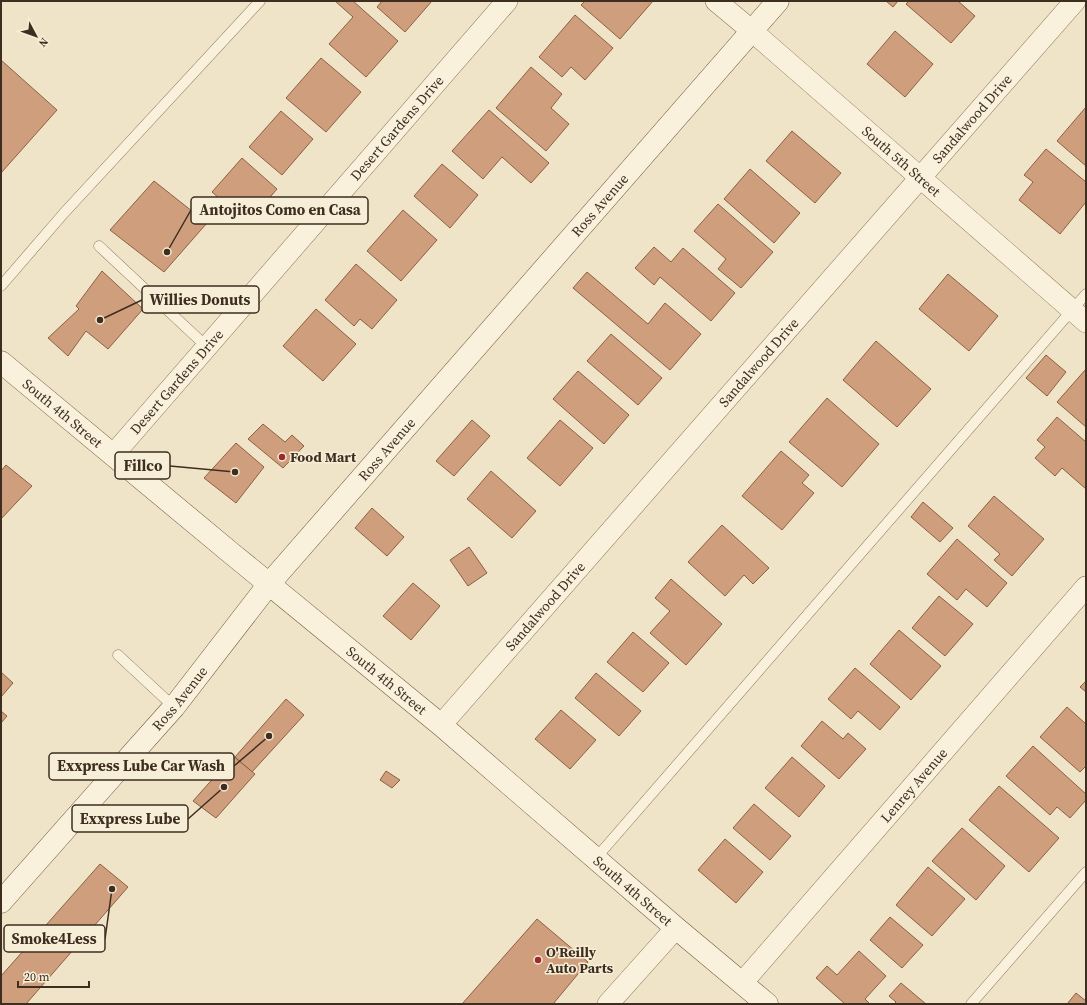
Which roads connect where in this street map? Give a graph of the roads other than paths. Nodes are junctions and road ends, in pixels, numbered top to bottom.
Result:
1 (260, 1) edge
2 (507, 1) edge
3 (716, 1) edge
4 (778, 1) edge
5 (1075, 1) edge
6 (752, 31) junction
7 (920, 178) junction
8 (99, 246) dead end
9 (1, 286) edge
10 (1086, 294) edge
11 (1079, 316) edge
12 (207, 347) junction
13 (1, 362) edge
14 (113, 455) junction
15 (269, 584) junction
16 (1086, 587) edge
17 (118, 655) dead end
18 (174, 707) junction
19 (441, 725) junction
20 (596, 858) junction
21 (1086, 872) edge
22 (1, 902) edge
23 (676, 928) junction
24 (742, 983) junction
25 (608, 1004) edge
26 (767, 1004) edge
27 (971, 1004) edge

1 - 9 lane
2 - 12 street, Desert Gardens Drive
3 - 6 street, South 5th Street
4 - 6 street, Ross Avenue
5 - 7 street, Sandalwood Drive
6 - 7 street, South 5th Street
6 - 15 street, Ross Avenue
7 - 11 street, South 5th Street
7 - 19 street, Sandalwood Drive
8 - 12 lane
10 - 11 lane
11 - 20 lane
12 - 14 street, Desert Gardens Drive
13 - 14 street, South 4th Street
14 - 15 street, South 4th Street
15 - 18 street, Ross Avenue
15 - 19 street, South 4th Street
16 - 24 street, Lenrey Avenue
17 - 18 lane
18 - 22 street, Ross Avenue
19 - 20 street, South 4th Street
20 - 23 street, South 4th Street
21 - 27 lane
23 - 24 street, South 4th Street
23 - 25 street
24 - 26 street, South 4th Street

